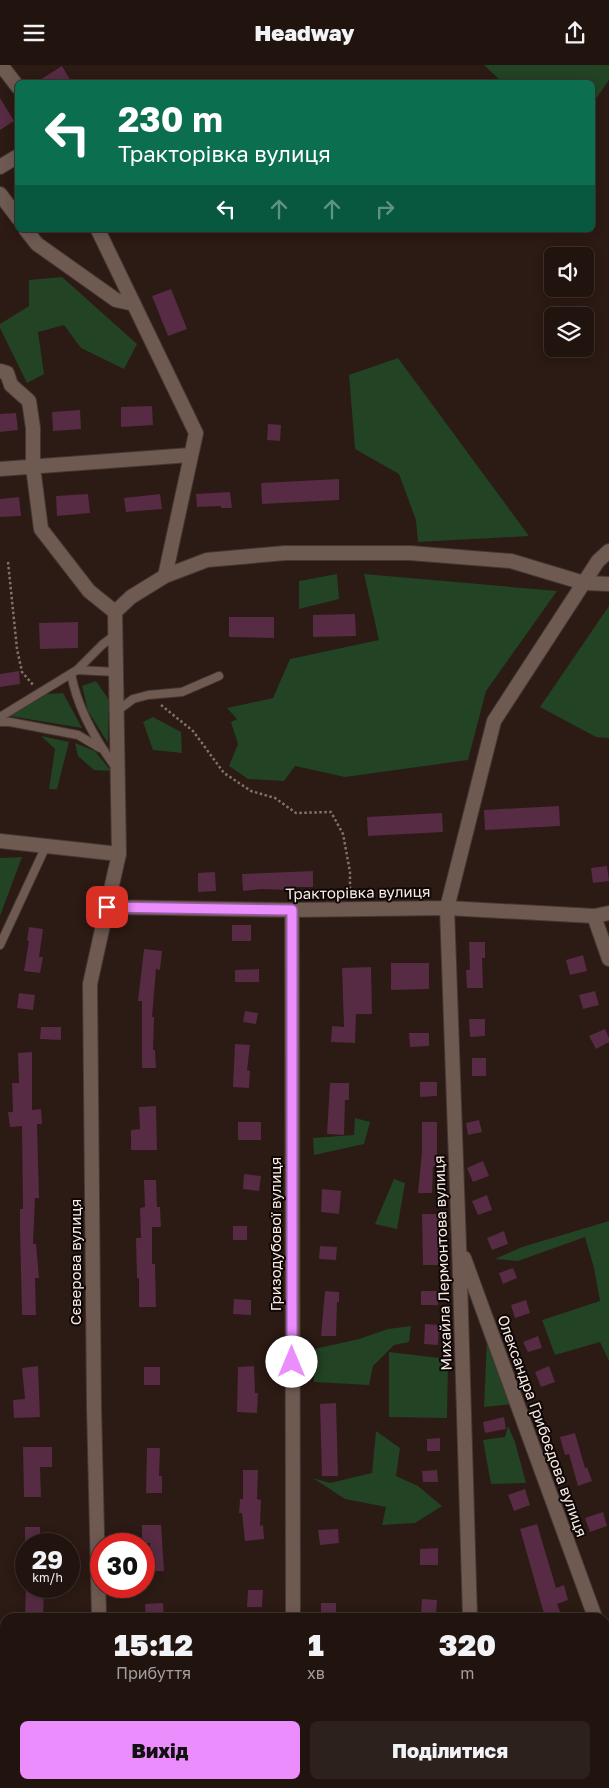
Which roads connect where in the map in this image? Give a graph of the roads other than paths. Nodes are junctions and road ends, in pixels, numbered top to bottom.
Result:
1 (1, 65) edge
2 (15, 83) edge
3 (15, 158) edge
4 (0, 167) edge
5 (0, 194) edge
6 (15, 214) edge
7 (28, 232) edge
8 (99, 232) edge
9 (134, 304) junction
10 (0, 371) edge
11 (190, 455) junction
12 (33, 467) junction
13 (0, 469) edge
14 (609, 551) edge
15 (165, 576) junction
16 (584, 583) junction
17 (609, 584) edge
18 (115, 612) junction
19 (116, 634) junction
20 (74, 672) junction
21 (116, 672) junction
22 (219, 676) dead end
23 (117, 711) junction
24 (0, 717) edge
25 (0, 722) edge
26 (102, 749) junction
27 (118, 770) junction
28 (0, 841) edge
29 (46, 846) junction
30 (119, 854) junction
31 (107, 907) junction
32 (447, 908) junction
33 (292, 910) junction
34 (609, 913) edge
35 (594, 916) junction
36 (0, 945) edge
37 (609, 959) edge
38 (459, 1245) junction
39 (99, 1613) edge
40 (293, 1613) edge
41 (470, 1613) edge
42 (594, 1613) edge

1 - 2 street
3 - 4 street
5 - 6 street
7 - 9 street
8 - 9 street
9 - 11 street
10 - 12 street
11 - 12 street
11 - 15 street
12 - 13 street
12 - 18 street
14 - 16 street, Михайла Лермонтова вулиця
15 - 16 street
15 - 18 street
16 - 17 street
16 - 32 street, Михайла Лермонтова вулиця
18 - 19 street, Сєверова вулиця
19 - 20 lane
19 - 21 street, Сєверова вулиця
20 - 21 lane
20 - 24 lane
20 - 26 lane
21 - 23 street, Сєверова вулиця
22 - 23 lane
23 - 27 street, Сєверова вулиця
25 - 26 lane
26 - 27 lane
27 - 30 street, Сєверова вулиця
28 - 29 street
29 - 30 street
29 - 36 lane
30 - 31 street, Сєверова вулиця
31 - 33 street, Тракторівка вулиця
31 - 39 street, Сєверова вулиця
32 - 33 street, Тракторівка вулиця
32 - 35 street, Тракторівка вулиця
32 - 38 street, Михайла Лермонтова вулиця
33 - 40 street, Гризодубової вулиця
34 - 35 street, Тракторівка вулиця
35 - 37 street
38 - 41 street, Михайла Лермонтова вулиця
38 - 42 street, Олександра Грибоєдова вулиця

